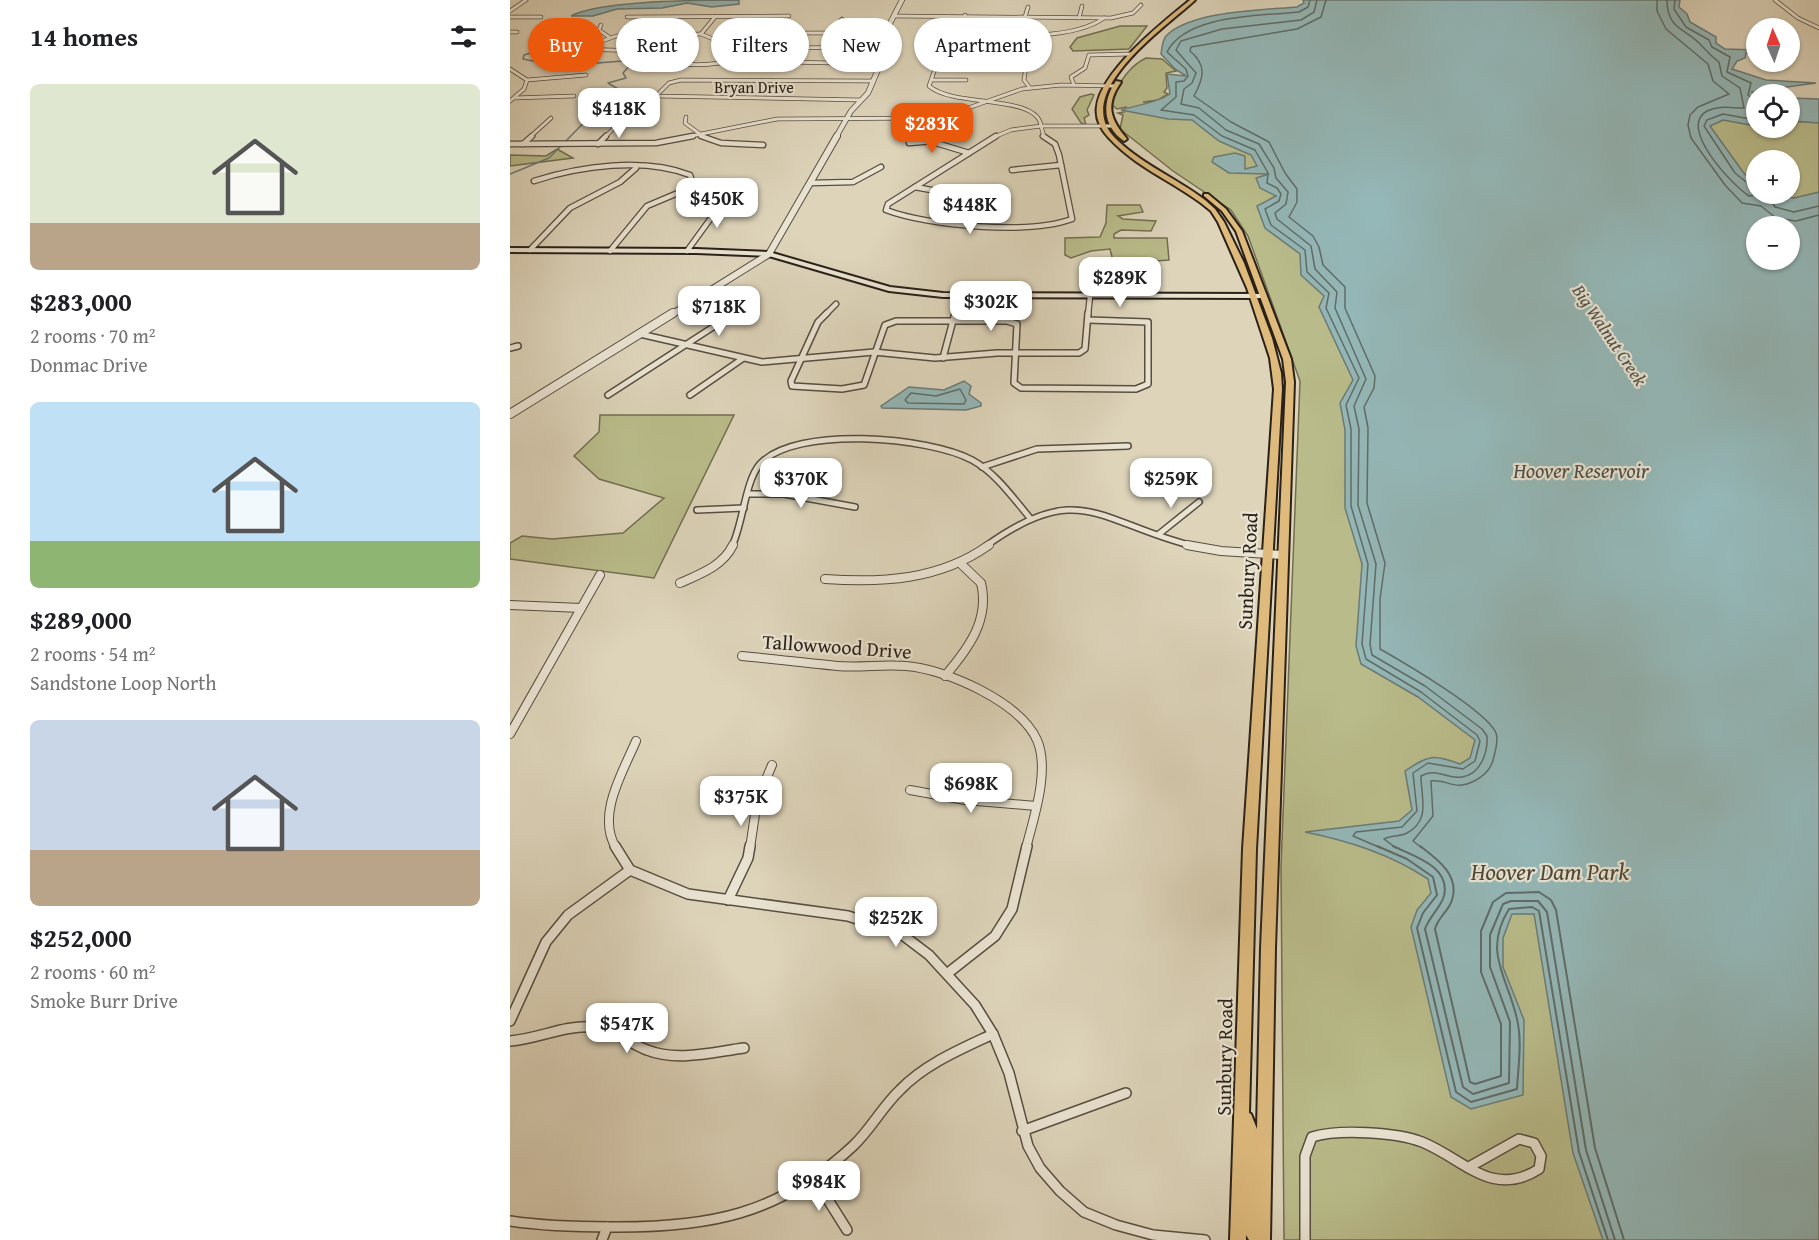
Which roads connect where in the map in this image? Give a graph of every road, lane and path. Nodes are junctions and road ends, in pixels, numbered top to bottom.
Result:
1 (526, 0) edge
2 (902, 0) edge
3 (1193, 0) edge
4 (1775, 0) edge
5 (1141, 5) dead end
6 (1082, 6) dead end
7 (1028, 7) dead end
8 (1183, 8) junction
9 (510, 11) edge
10 (965, 15) junction
11 (789, 16) dead end
12 (895, 16) joint
13 (510, 17) edge
14 (541, 17) dead end
15 (627, 17) dead end
16 (715, 17) junction
17 (1025, 17) junction
18 (964, 18) edge
19 (1079, 18) junction
20 (1104, 18) junction
21 (1819, 28) edge
22 (510, 32) edge
23 (517, 32) dead end
24 (1052, 32) edge
25 (604, 34) edge
26 (701, 34) joint
27 (609, 37) junction
28 (616, 37) edge
29 (711, 38) edge
30 (1131, 54) junction
31 (711, 63) edge
32 (510, 69) edge
33 (877, 72) edge
34 (935, 72) edge
35 (1025, 72) edge
36 (586, 75) dead end
37 (527, 80) junction
38 (932, 80) junction
39 (966, 80) dead end
40 (873, 81) junction
41 (1074, 85) junction
42 (1106, 86) junction
43 (1114, 86) junction
44 (1030, 88) junction
45 (574, 96) dead end
46 (512, 100) edge
47 (861, 100) junction
48 (987, 101) junction
49 (686, 117) dead end
50 (551, 118) dead end
51 (624, 118) dead end
52 (940, 118) junction
53 (846, 119) junction
54 (1042, 126) junction
55 (1104, 126) junction
56 (1112, 126) junction
57 (700, 134) junction
58 (934, 141) junction
59 (909, 143) dead end
60 (510, 144) edge
61 (523, 144) junction
62 (598, 144) junction
63 (764, 145) dead end
64 (969, 153) junction
65 (1061, 165) junction
66 (881, 167) dead end
67 (636, 168) junction
68 (696, 170) dead end
69 (1012, 170) dead end
70 (686, 173) junction
71 (534, 182) dead end
72 (810, 183) junction
73 (915, 187) junction
74 (733, 193) dead end
75 (999, 197) dead end
76 (510, 250) edge
77 (530, 250) junction
78 (610, 250) junction
79 (687, 251) junction
80 (769, 254) junction
81 (1241, 266) junction
82 (960, 296) junction
83 (1090, 296) junction
84 (1253, 296) junction
85 (1263, 296) junction
86 (836, 304) dead end
87 (751, 317) dead end
88 (1088, 320) junction
89 (953, 321) junction
90 (640, 334) junction
91 (685, 345) junction
92 (518, 346) dead end
93 (1283, 347) junction
94 (510, 348) edge
95 (874, 352) junction
96 (1016, 353) junction
97 (742, 358) junction
98 (943, 358) junction
99 (802, 359) junction
100 (608, 395) dead end
101 (690, 395) dead end
102 (510, 408) edge
103 (519, 408) junction
104 (510, 414) edge
105 (1128, 446) dead end
106 (982, 467) junction
107 (748, 494) junction
108 (1199, 502) dead end
109 (855, 507) dead end
110 (744, 508) junction
111 (697, 510) dead end
112 (1030, 518) junction
113 (1159, 534) junction
114 (1276, 555) junction
115 (960, 563) junction
116 (600, 575) dead end
117 (825, 579) dead end
118 (680, 583) dead end
119 (510, 605) edge
120 (581, 608) junction
121 (742, 656) dead end
122 (945, 676) junction
123 (510, 734) edge
124 (636, 741) dead end
125 (772, 765) dead end
126 (910, 790) dead end
127 (1036, 806) junction
128 (630, 870) junction
129 (729, 900) junction
130 (948, 973) junction
131 (510, 1021) edge
132 (993, 1034) junction
133 (510, 1041) edge
134 (744, 1048) dead end
135 (1126, 1093) dead end
136 (1243, 1104) junction
137 (1022, 1131) junction
138 (1468, 1167) junction
139 (815, 1179) junction
140 (510, 1221) edge
141 (607, 1227) junction
142 (847, 1230) dead end
143 (602, 1240) edge
144 (1205, 1240) edge
145 (1238, 1240) edge
146 (1260, 1240) edge
147 (1305, 1240) edge

1 - 9 street
2 - 12 street
3 - 8 main road
4 - 21 street
5 - 20 street
6 - 19 street
7 - 17 street
8 - 30 main road
8 - 43 main road
10 - 12 street
10 - 17 street
10 - 18 street
11 - 16 street
13 - 14 street
15 - 16 street
16 - 26 street
17 - 19 street
19 - 20 street
20 - 24 street
22 - 23 street
25 - 27 street
26 - 29 street
27 - 28 street
27 - 31 street
30 - 41 street
30 - 42 main road
32 - 37 street
33 - 40 street
34 - 38 street
35 - 44 street
36 - 37 street
37 - 46 street
38 - 39 street
38 - 48 street
40 - 47 street
40 - 47 street, Bryan Drive
41 - 42 street
41 - 44 street
42 - 43 street
42 - 55 main road
43 - 56 main road
44 - 48 street
45 - 46 street
47 - 53 street
48 - 52 street
48 - 54 street
49 - 57 street
50 - 61 street
51 - 62 street
52 - 53 street
52 - 58 street
53 - 57 street
53 - 72 street
54 - 55 street
54 - 64 street
54 - 65 street
55 - 56 street
55 - 81 main road, Sunbury Road
56 - 85 main road, Sunbury Road
57 - 62 street
57 - 63 street
58 - 59 street
58 - 64 street
60 - 61 street
61 - 62 street
64 - 73 street
65 - 69 street
65 - 73 street
66 - 72 street
67 - 70 street
67 - 71 street
67 - 77 street
68 - 70 street
70 - 78 street
72 - 80 street
73 - 75 street
74 - 79 street
76 - 77 main road
77 - 78 main road
78 - 79 main road
79 - 80 main road
80 - 82 main road
80 - 90 street
81 - 84 main road, Sunbury Road
81 - 85 main road
82 - 83 main road
82 - 89 street
83 - 84 main road
83 - 88 street
84 - 85 main road
84 - 93 main road
84 - 114 main road, Sunbury Road
85 - 93 main road, Sunbury Road
86 - 99 street
87 - 91 street
88 - 96 street
88 - 96 street
89 - 95 street
89 - 96 street
89 - 98 street
90 - 91 street
90 - 103 street
91 - 97 street
91 - 100 street
92 - 94 street
93 - 114 main road, Sunbury Road
95 - 98 street
95 - 99 street
95 - 99 street
96 - 98 street
97 - 99 street
97 - 101 street
102 - 103 street
103 - 104 street
105 - 106 street
106 - 107 street
106 - 112 street
107 - 109 street
107 - 110 street
108 - 113 street
110 - 111 street
110 - 118 street
112 - 113 street
112 - 115 street
113 - 114 street
114 - 136 main road, Sunbury Road
114 - 146 main road, Sunbury Road
115 - 117 street
115 - 122 street
116 - 120 street
119 - 120 street
120 - 123 street
121 - 122 street, Tallowwood Drive
122 - 127 street, Tallowwood Drive
124 - 128 street
125 - 129 street
126 - 127 street
127 - 130 street, Tallowwood Drive
128 - 129 street
128 - 131 street
129 - 130 street
130 - 132 street
132 - 137 street
132 - 139 street
133 - 134 street
135 - 137 street
136 - 145 main road, Sunbury Road
136 - 146 main road
137 - 144 street
138 - 138 street
138 - 147 street
139 - 141 street
139 - 142 street
140 - 141 street
141 - 143 street

